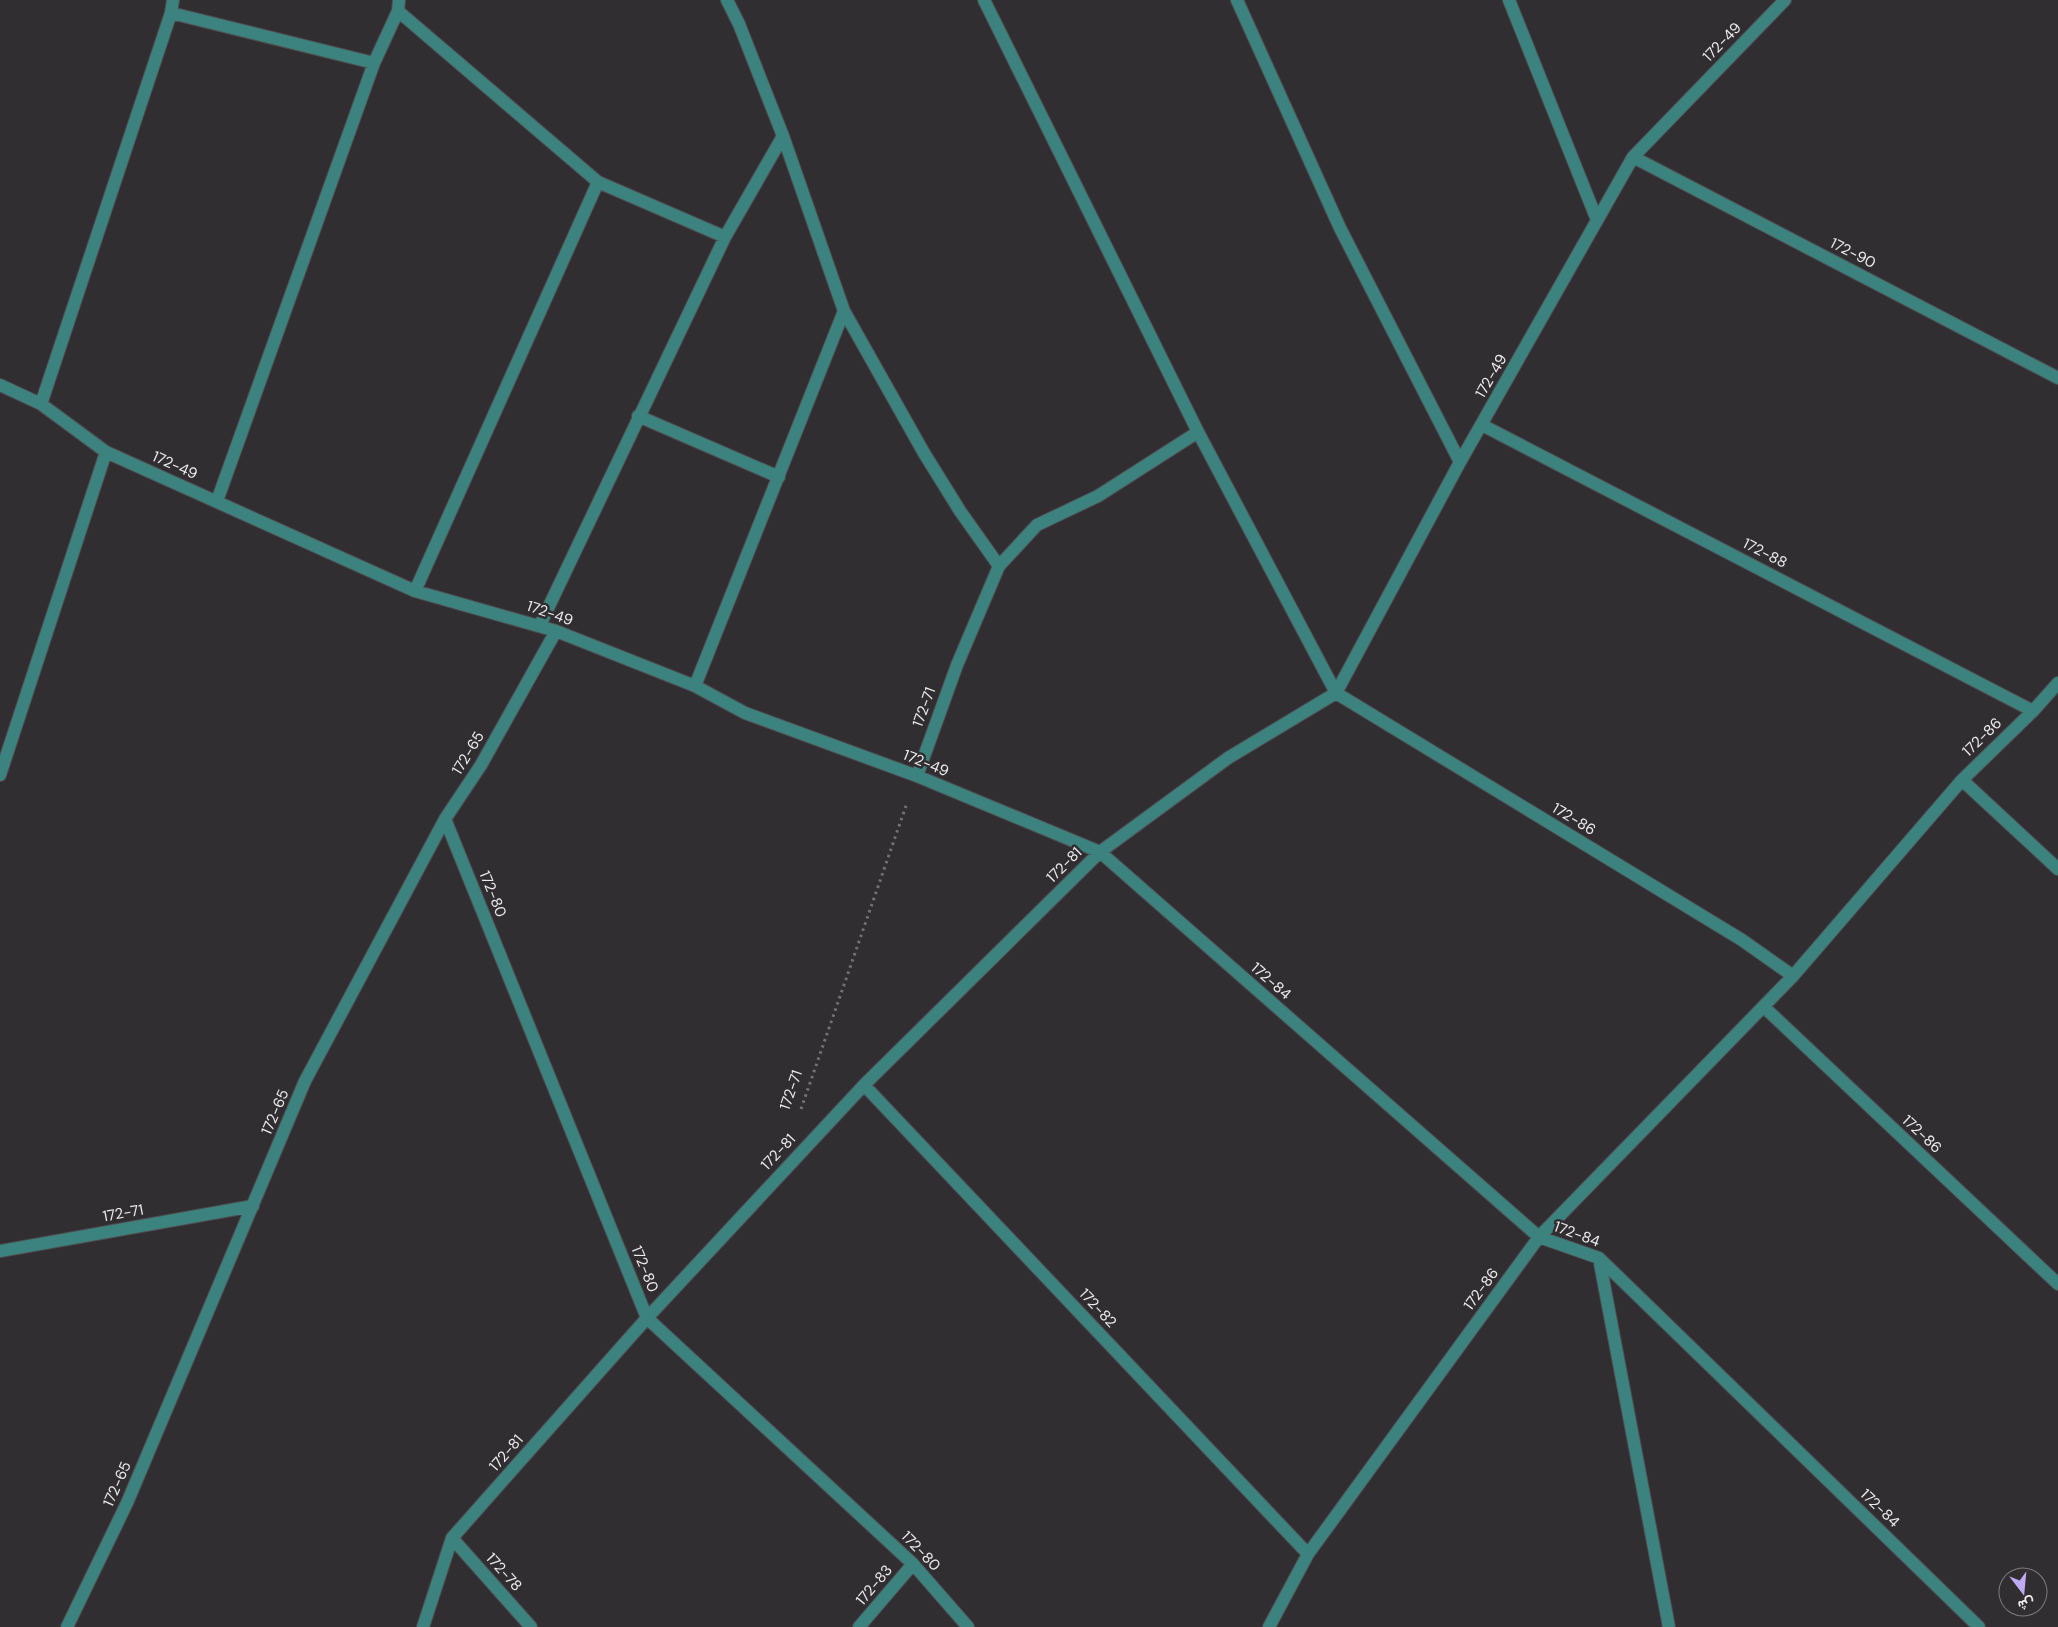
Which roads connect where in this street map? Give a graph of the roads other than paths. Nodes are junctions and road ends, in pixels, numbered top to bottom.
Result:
1 (727, 0) edge
2 (984, 0) edge
3 (1237, 0) edge
4 (1509, 0) edge
5 (1785, 0) edge
6 (399, 5) edge
7 (172, 6) edge
8 (374, 64) junction
9 (783, 136) junction
10 (1633, 157) junction
11 (598, 182) junction
12 (1597, 220) junction
13 (725, 237) junction
14 (844, 311) junction
15 (2058, 378) edge
16 (0, 385) edge
17 (41, 404) junction
18 (638, 416) junction
19 (1482, 425) junction
20 (1198, 432) junction
21 (106, 452) junction
22 (1460, 462) junction
23 (779, 477) junction
24 (217, 501) junction
25 (999, 566) junction
26 (415, 591) junction
27 (540, 625) junction
28 (556, 631) junction
29 (2058, 683) edge
30 (695, 686) junction
31 (1336, 693) junction
32 (2033, 711) junction
33 (0, 775) edge
34 (917, 776) junction
35 (1962, 780) junction
36 (445, 819) junction
37 (1100, 852) junction
38 (2058, 869) edge
39 (1793, 976) junction
40 (1764, 1007) junction
41 (864, 1085) junction
42 (253, 1206) junction
43 (1540, 1237) junction
44 (0, 1251) edge
45 (1599, 1258) junction
46 (2058, 1284) edge
47 (647, 1318) junction
48 (452, 1538) junction
49 (1308, 1554) junction
50 (913, 1564) junction
51 (67, 1627) edge
52 (423, 1627) edge
53 (531, 1627) edge
54 (859, 1627) edge
55 (968, 1627) edge
56 (1269, 1627) edge
57 (1669, 1627) edge
58 (1980, 1627) edge

1 - 9 street
2 - 20 street
3 - 22 street
4 - 12 street
5 - 10 street, 172-49
6 - 8 street
6 - 11 street
7 - 8 street
7 - 17 street
8 - 24 street
9 - 13 street
9 - 14 street
10 - 12 street, 172-49
10 - 15 street, 172-90
11 - 13 street
11 - 26 street
12 - 19 street, 172-49
13 - 18 street
14 - 23 street
14 - 25 street
16 - 17 street, 172-49
17 - 21 street, 172-49
18 - 23 street
18 - 27 street
19 - 22 street, 172-49
19 - 32 street, 172-88
20 - 25 street, 172-71
20 - 31 street
21 - 24 street, 172-49
21 - 33 street
22 - 31 street, 172-49
23 - 30 street
24 - 26 street, 172-49
25 - 34 street, 172-71
26 - 27 street, 172-49
27 - 28 street, 172-49
28 - 30 street, 172-49
28 - 36 street, 172-65
29 - 32 street, 172-86
30 - 34 street, 172-49
31 - 37 street, 172-81
31 - 39 street, 172-86
32 - 35 street, 172-86
34 - 37 street, 172-49
35 - 38 street
35 - 39 street, 172-86
36 - 42 street, 172-65
36 - 47 street, 172-80
37 - 41 street, 172-81
37 - 43 street, 172-84
39 - 40 street, 172-86
40 - 43 street, 172-86
40 - 46 street, 172-86
41 - 47 street, 172-81
41 - 49 street, 172-82
42 - 44 street, 172-71
42 - 51 street, 172-65
43 - 45 street, 172-84
43 - 49 street, 172-86
45 - 57 street
45 - 58 street, 172-84
47 - 48 street, 172-81
47 - 50 street, 172-80
48 - 52 street, 172-81
48 - 53 street, 172-78
49 - 56 street, 172-86
50 - 54 street, 172-83
50 - 55 street, 172-80

